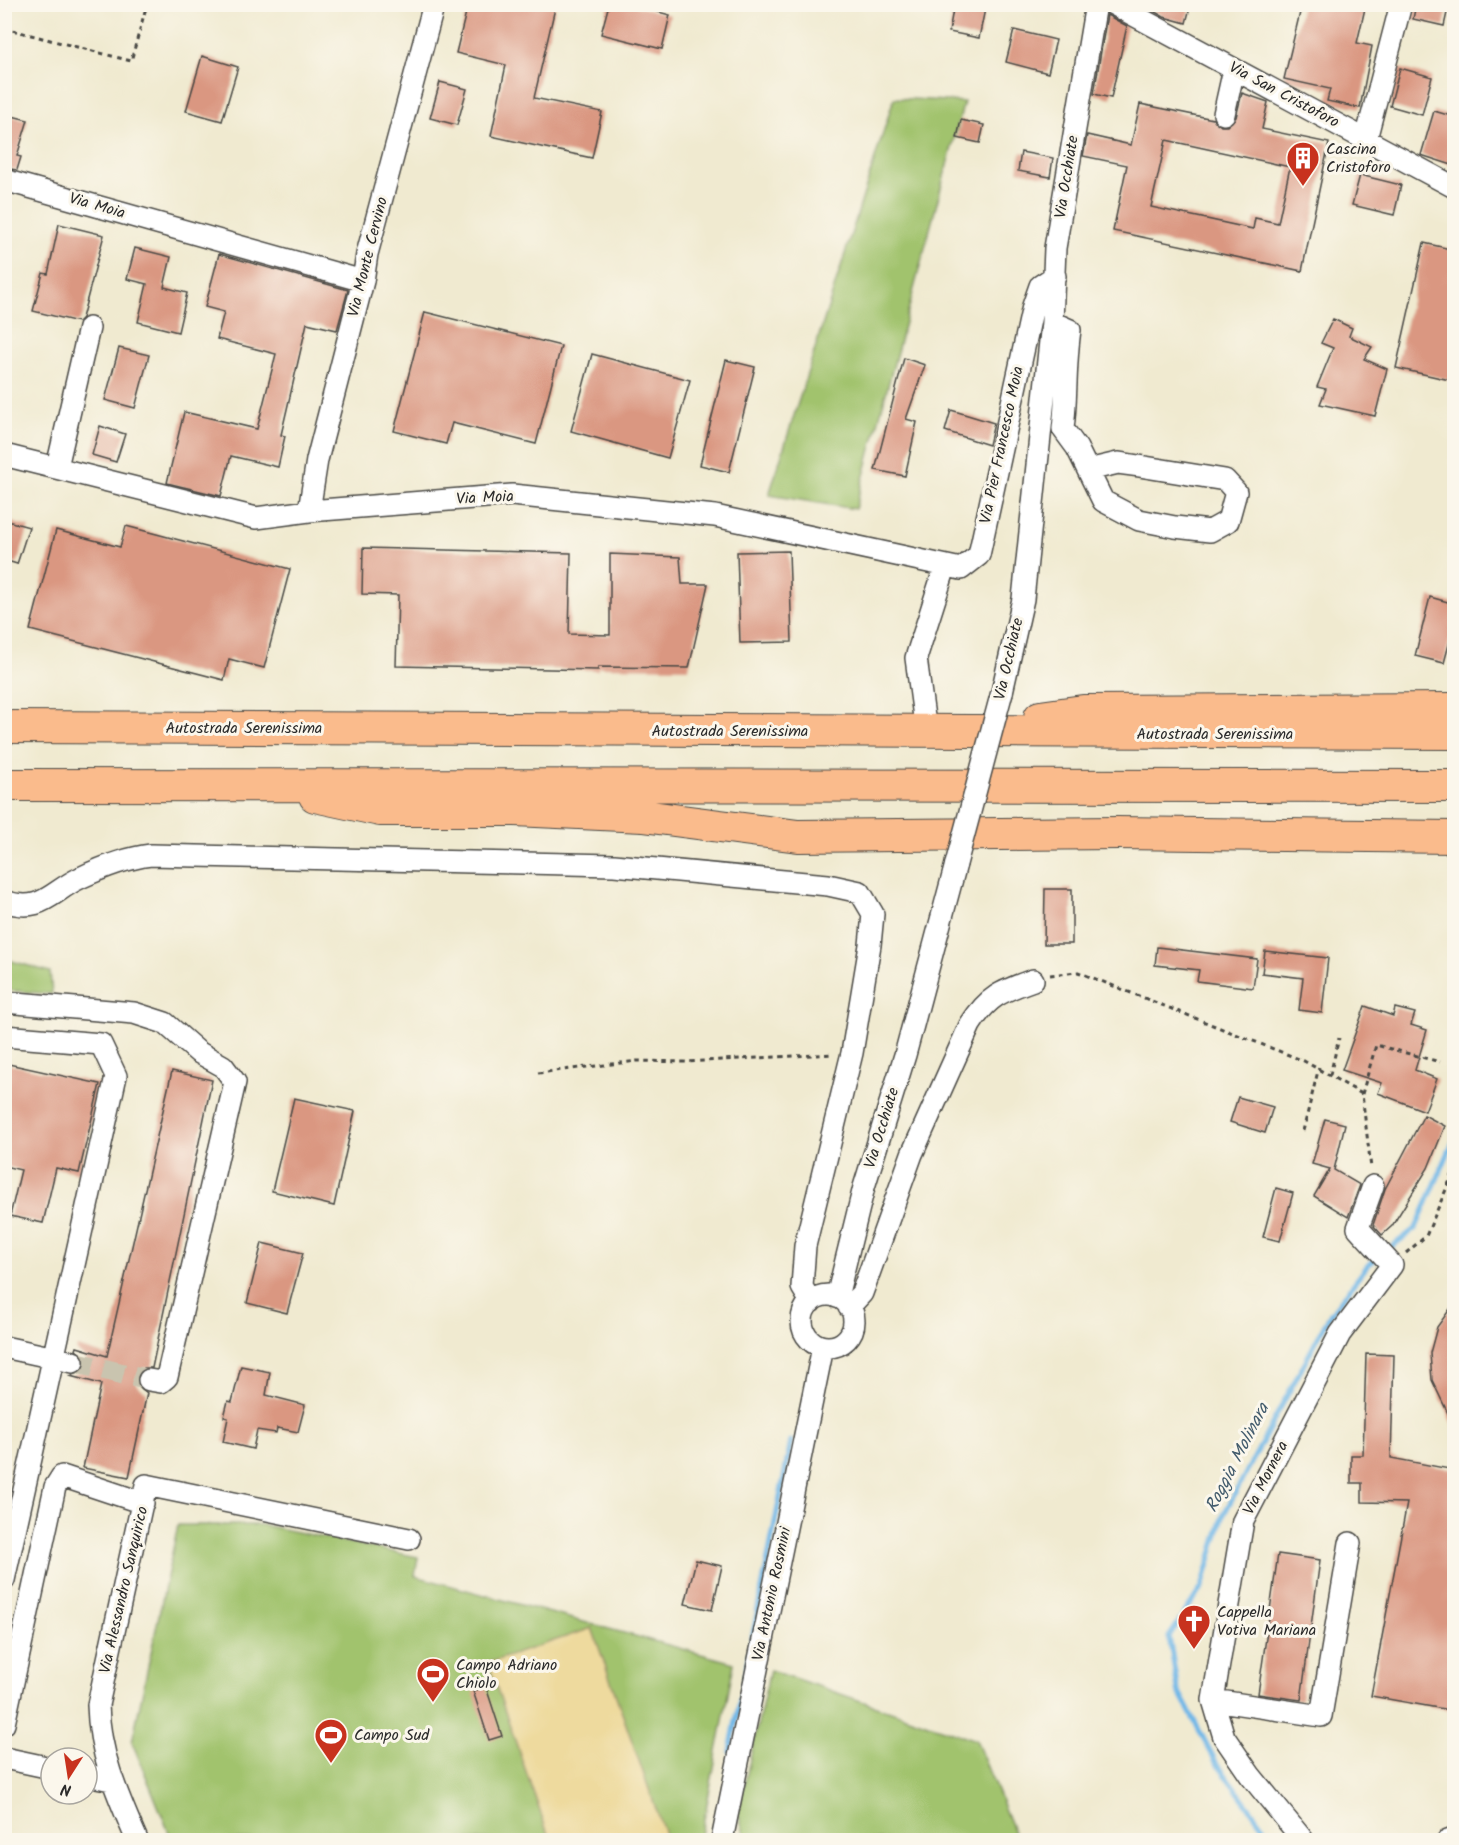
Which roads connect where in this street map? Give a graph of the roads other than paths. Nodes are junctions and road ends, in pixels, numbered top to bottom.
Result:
1 (434, 4) edge
2 (1096, 4) edge
3 (1113, 4) edge
4 (1401, 4) edge
5 (1146, 13) edge
6 (1234, 69) junction
7 (1224, 114) dead end
8 (1366, 140) junction
9 (4, 180) edge
10 (1455, 187) edge
11 (1055, 276) junction
12 (363, 281) junction
13 (1052, 322) junction
14 (89, 328) dead end
15 (4, 455) edge
16 (57, 467) junction
17 (1088, 470) junction
18 (309, 511) junction
19 (945, 567) junction
20 (1455, 709) edge
21 (4, 727) edge
22 (926, 732) junction
23 (1455, 734) edge
24 (255, 783) junction
25 (4, 784) edge
26 (1455, 786) edge
27 (1455, 837) edge
28 (4, 901) edge
29 (1033, 980) road end
30 (4, 1002) edge
31 (4, 1036) edge
32 (1373, 1186) road end
33 (811, 1302) junction
34 (843, 1302) junction
35 (4, 1347) edge
36 (823, 1347) junction
37 (63, 1360) junction
38 (149, 1380) dead end
39 (143, 1503) junction
40 (409, 1539) dead end
41 (1350, 1543) dead end
42 (4, 1580) edge
43 (1213, 1700) junction
44 (4, 1724) edge
45 (4, 1758) edge
46 (39, 1765) edge
47 (99, 1778) edge
48 (111, 1780) junction
49 (1455, 1838) edge
50 (137, 1840) edge
51 (722, 1840) edge
52 (1303, 1840) edge
53 (1448, 1840) edge

1 - 12 street, Via Monte Cervino
2 - 11 street, Via Occhiate
3 - 5 street, Via San Cristoforo
4 - 8 street
5 - 6 street, Via San Cristoforo
6 - 7 street
6 - 8 street, Via San Cristoforo
8 - 10 street, Via San Cristoforo
9 - 12 street, Via Moia
11 - 13 street, Via Occhiate
11 - 19 street, Via Pier Francesco Moia
12 - 18 street, Via Monte Cervino
13 - 17 street
13 - 34 street, Via Occhiate, bridge
14 - 16 street
15 - 16 street, Via Moia
16 - 18 street, Via Moia
17 - 17 street
18 - 19 street, Via Moia
19 - 22 street
20 - 22 highway
21 - 22 highway, Autostrada Serenissima
22 - 23 highway, Autostrada Serenissima
24 - 25 highway
24 - 26 highway
24 - 27 highway
28 - 33 street
29 - 34 street, Via Occhiate
30 - 38 street
31 - 37 street
32 - 43 street, Via Mornera
33 - 34 street
33 - 36 street
34 - 36 street
35 - 37 street
36 - 51 street, Via Antonio Rosmini
37 - 42 street
39 - 40 street, Via Alessandro Sanquirico
39 - 44 street
39 - 48 street, Via Alessandro Sanquirico
41 - 43 street
43 - 52 street, Via Mornera
45 - 46 street
47 - 48 street
48 - 50 street, Via Alessandro Sanquirico
49 - 53 street

